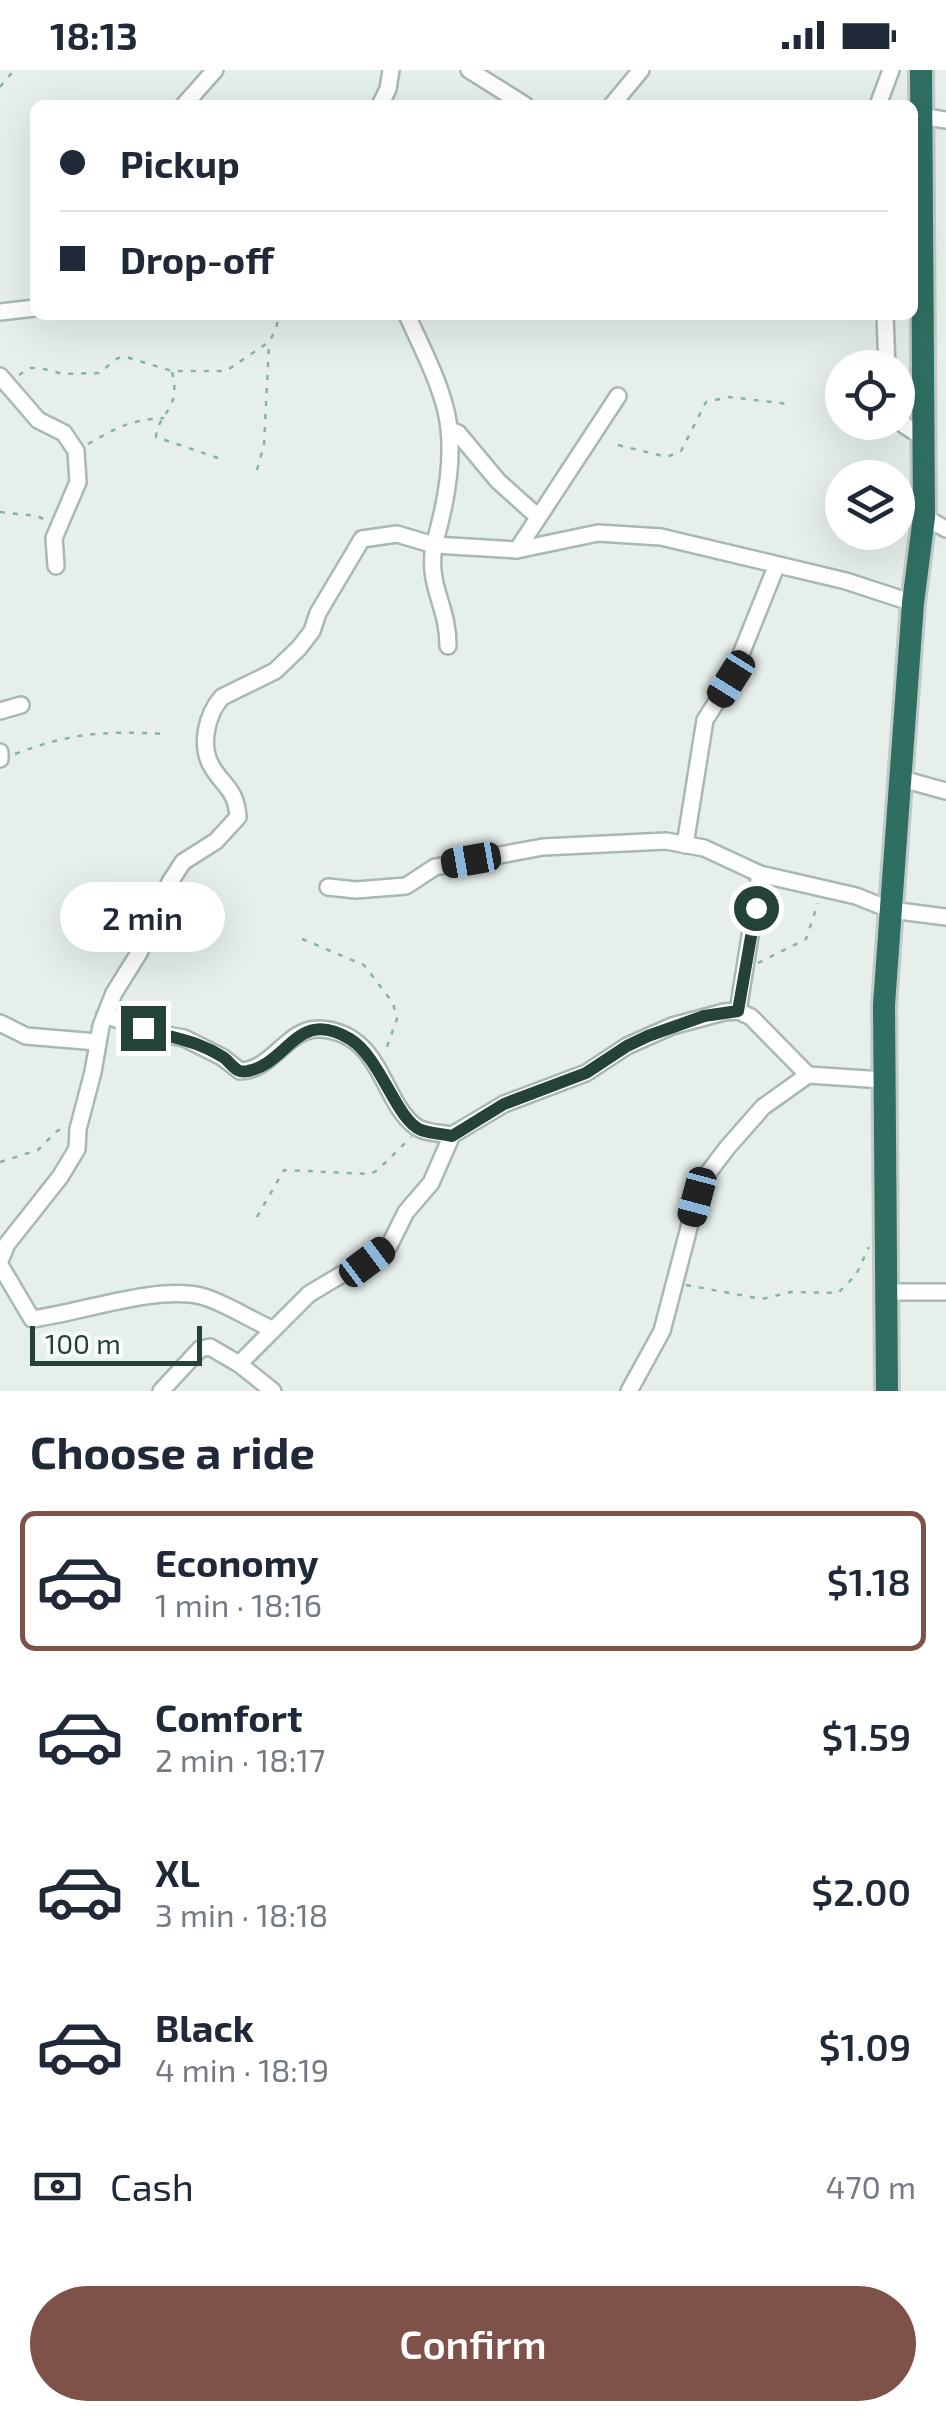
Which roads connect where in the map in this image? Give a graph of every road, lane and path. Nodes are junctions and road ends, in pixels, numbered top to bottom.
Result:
1 (14, 70) edge
2 (215, 70) edge
3 (391, 70) edge
4 (469, 70) edge
5 (641, 70) edge
6 (891, 70) edge
7 (921, 70) edge
8 (0, 86) edge
9 (188, 100) edge
10 (382, 100) edge
11 (518, 100) edge
12 (616, 100) edge
13 (880, 100) edge
14 (920, 116) junction
15 (946, 120) edge
16 (30, 309) edge
17 (0, 312) edge
18 (278, 320) edge
19 (409, 320) edge
20 (885, 320) edge
21 (269, 342) junction
22 (886, 350) edge
23 (172, 370) junction
24 (3, 380) edge
25 (618, 396) dead end
26 (789, 404) dead end
27 (166, 418) junction
28 (450, 430) junction
29 (915, 432) edge
30 (921, 436) junction
31 (618, 445) dead end
32 (76, 451) junction
33 (218, 458) dead end
34 (257, 470) dead end
35 (0, 512) edge
36 (537, 516) junction
37 (924, 517) junction
38 (57, 527) junction
39 (946, 529) edge
40 (434, 544) junction
41 (516, 550) junction
42 (56, 566) dead end
43 (776, 567) junction
44 (913, 602) junction
45 (448, 646) dead end
46 (21, 705) dead end
47 (0, 711) edge
48 (166, 734) dead end
49 (4, 755) edge
50 (902, 779) junction
51 (946, 791) edge
52 (684, 844) junction
53 (760, 874) junction
54 (328, 887) dead end
55 (821, 887) junction
56 (891, 910) junction
57 (946, 918) edge
58 (302, 939) dead end
59 (746, 970) junction
60 (738, 1011) junction
61 (105, 1015) junction
62 (0, 1023) edge
63 (96, 1042) junction
64 (376, 1066) junction
65 (808, 1075) junction
66 (883, 1080) junction
67 (78, 1128) junction
68 (419, 1129) junction
69 (452, 1136) junction
70 (0, 1162) edge
71 (257, 1217) dead end
72 (885, 1226) junction
73 (0, 1263) edge
74 (674, 1283) junction
75 (886, 1292) junction
76 (946, 1292) edge
77 (272, 1329) junction
78 (238, 1364) junction
79 (161, 1391) edge
80 (273, 1391) edge
81 (629, 1391) edge
82 (887, 1391) edge

1 - 8 path
2 - 9 street
3 - 10 street
4 - 11 street
5 - 12 street
6 - 13 street
7 - 14 highway
14 - 15 street
14 - 30 highway
16 - 17 street
18 - 21 path
19 - 28 street
20 - 22 street
21 - 23 path
21 - 34 path
23 - 24 path
23 - 27 path
24 - 32 street
25 - 36 street
26 - 31 path
27 - 32 path
27 - 33 path
28 - 36 street
28 - 40 street
29 - 30 street
30 - 37 highway
32 - 38 street
35 - 38 path
36 - 41 street
37 - 39 street
37 - 44 highway
38 - 42 street
40 - 41 street
40 - 45 street
40 - 61 street
41 - 43 street
43 - 44 street
43 - 52 street
44 - 50 highway
46 - 47 street
48 - 49 path
50 - 51 street
50 - 56 highway
52 - 53 street
52 - 54 street
53 - 55 street
53 - 59 street
55 - 56 street
55 - 59 path
56 - 57 street
56 - 66 highway
58 - 64 path
59 - 60 street
60 - 65 street
60 - 69 street
61 - 63 street
61 - 64 street
62 - 63 street
63 - 67 street
64 - 68 street
65 - 66 street
65 - 74 street
66 - 72 highway
67 - 70 path
67 - 73 street
68 - 69 street
68 - 71 path
69 - 77 street
72 - 74 path
72 - 75 highway
73 - 77 street
74 - 81 street
75 - 76 street
75 - 82 highway
77 - 78 street
78 - 79 street
78 - 80 street

